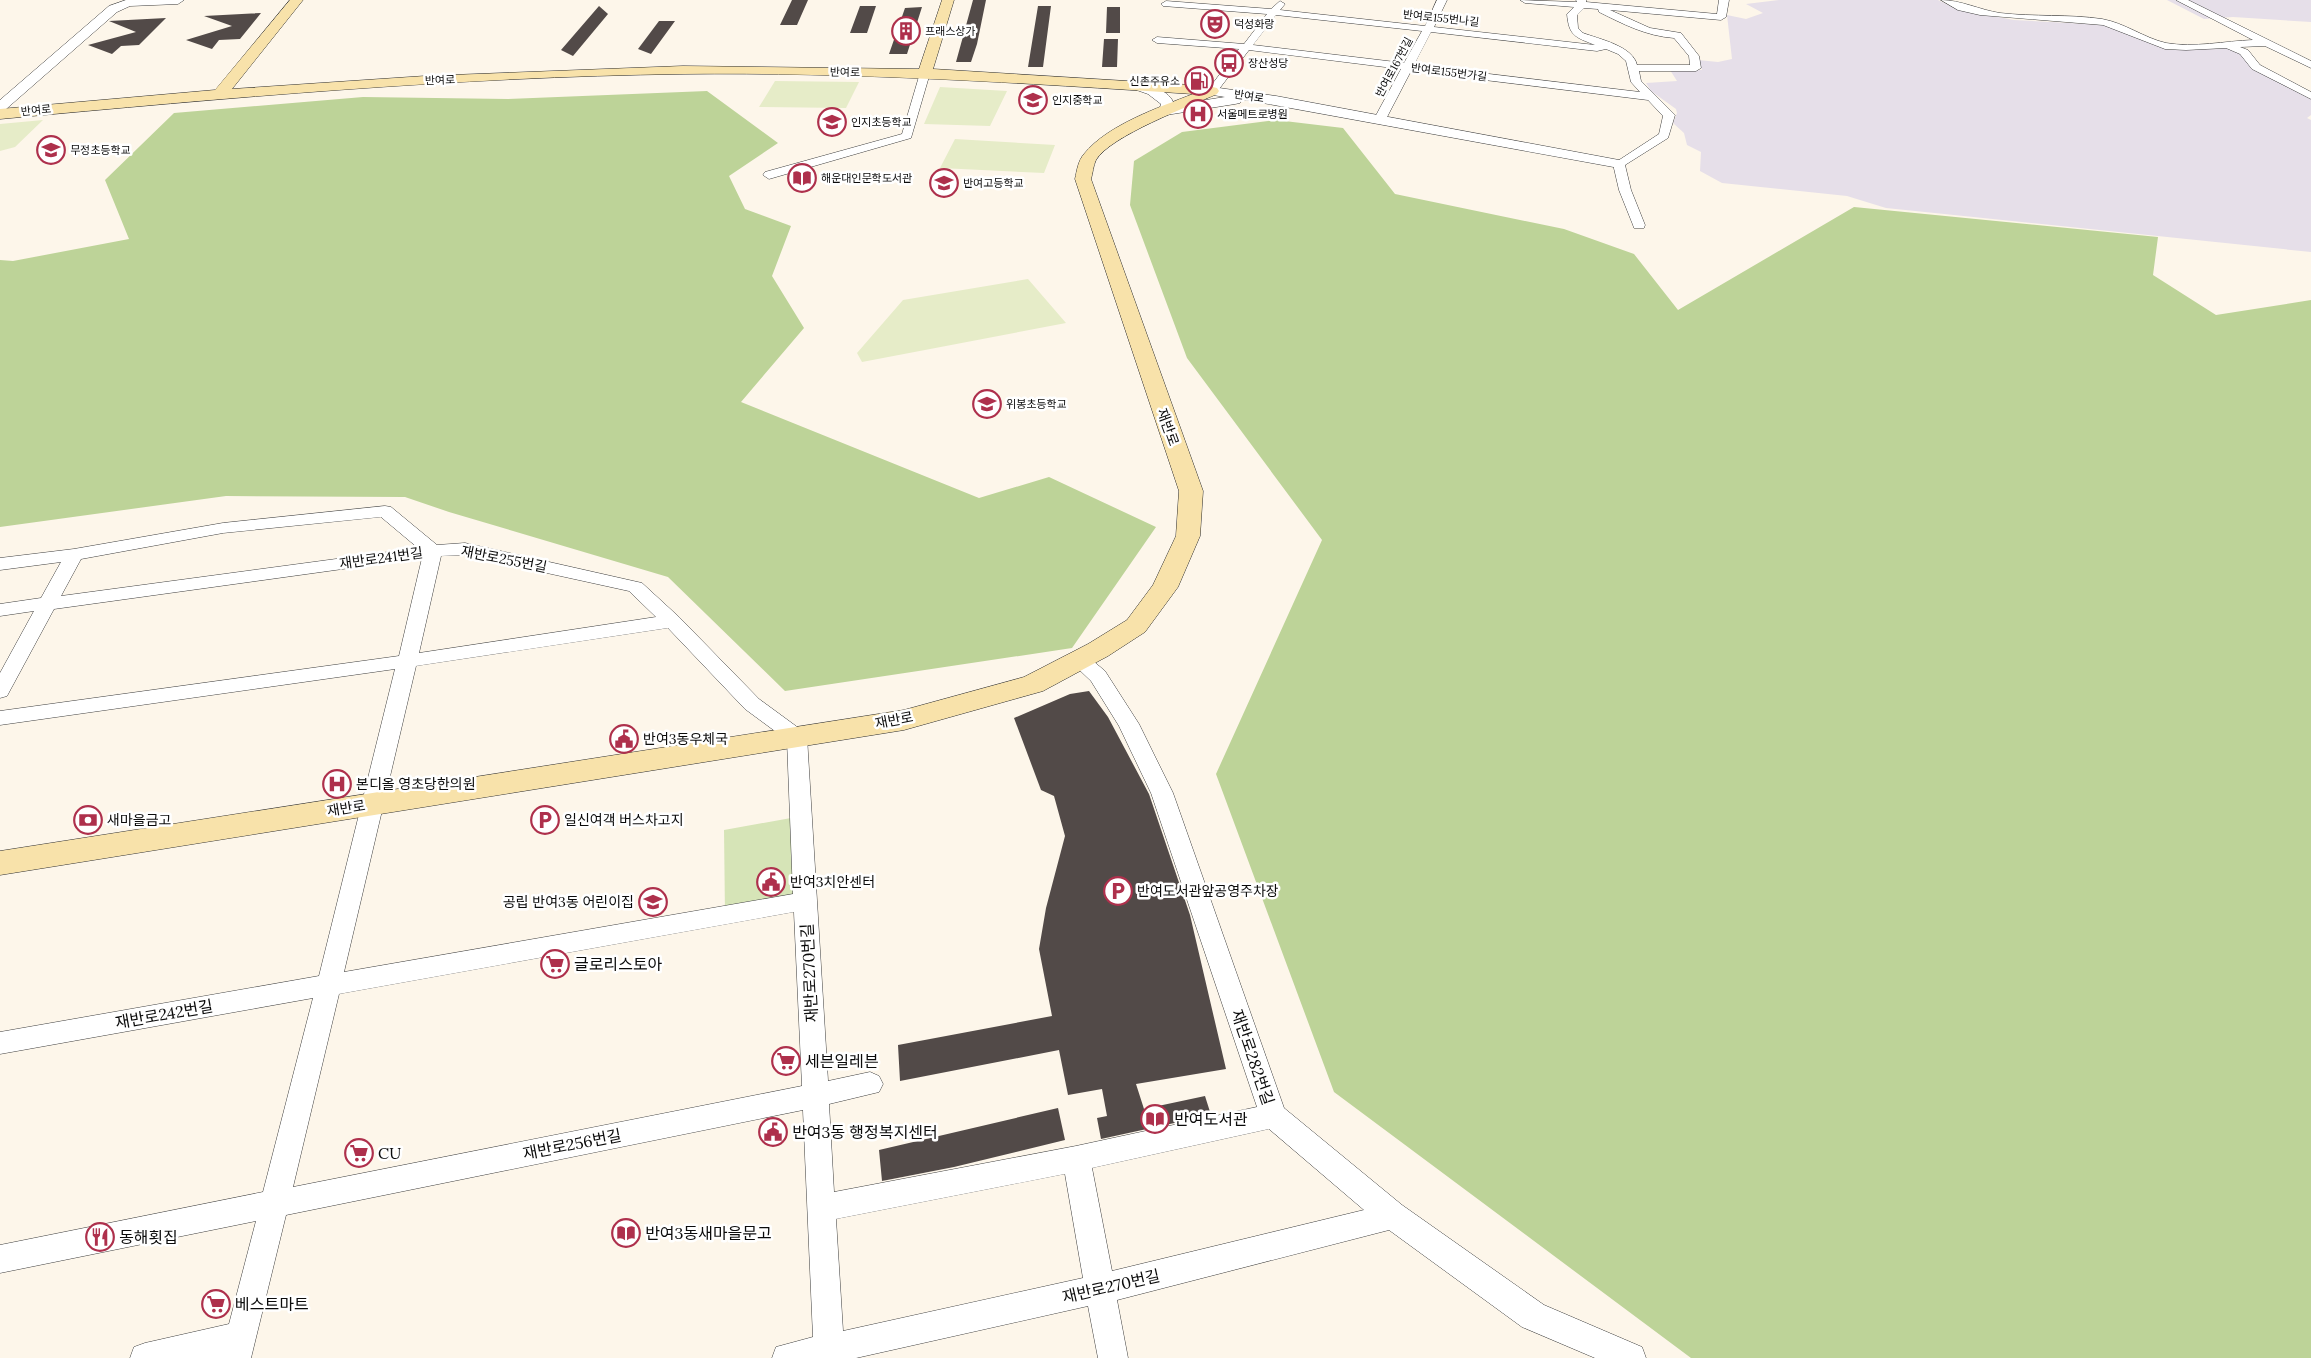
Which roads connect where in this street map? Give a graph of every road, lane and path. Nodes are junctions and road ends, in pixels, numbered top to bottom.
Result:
1 (178, 0) edge
2 (297, 0) edge
3 (948, 0) edge
4 (1283, 0) edge
5 (1442, 0) edge
6 (1525, 0) edge
7 (1537, 0) edge
8 (1724, 0) edge
9 (1946, 0) edge
10 (2181, 0) edge
11 (1581, 2) edge
12 (1166, 4) dead end
13 (1593, 6) junction
14 (1274, 12) junction
15 (1428, 29) junction
16 (1157, 40) dead end
17 (2266, 43) junction
18 (2224, 44) junction
19 (1606, 46) junction
20 (1246, 47) junction
21 (2280, 50) junction
22 (2311, 54) edge
23 (2311, 65) edge
24 (1407, 68) junction
25 (1632, 68) junction
26 (925, 73) junction
27 (1133, 84) junction
28 (1212, 91) junction
29 (220, 94) junction
30 (2311, 96) edge
31 (1651, 97) junction
32 (1276, 100) junction
33 (0, 107) edge
34 (1166, 111) junction
35 (0, 114) edge
36 (1380, 119) junction
37 (1619, 164) junction
38 (769, 175) dead end
39 (1639, 225) dead end
40 (433, 551) junction
41 (74, 555) junction
42 (0, 564) edge
43 (48, 604) junction
44 (0, 610) edge
45 (672, 622) junction
46 (1079, 660) junction
47 (408, 661) junction
48 (0, 691) edge
49 (0, 718) edge
50 (797, 737) junction
51 (374, 803) junction
52 (0, 863) edge
53 (806, 900) junction
54 (329, 985) junction
55 (0, 1043) edge
56 (870, 1084) dead end
57 (816, 1095) junction
58 (1274, 1116) junction
59 (1076, 1159) junction
60 (274, 1205) junction
61 (821, 1208) junction
62 (1392, 1215) junction
63 (0, 1259) edge
64 (1100, 1289) junction
65 (238, 1347) edge
66 (829, 1353) edge
67 (145, 1358) edge
68 (787, 1358) edge
69 (1113, 1358) edge
70 (1631, 1358) edge

1 - 33 street
2 - 29 main road
3 - 26 main road
4 - 14 street
5 - 15 street, 반여로167번길
6 - 7 street
7 - 11 street
8 - 13 street
9 - 18 street
10 - 17 street
11 - 13 street
11 - 19 street
12 - 14 street, 반여로155번나길
13 - 25 street
14 - 15 street, 반여로155번나길
14 - 20 street
15 - 19 street, 반여로155번나길
15 - 24 street, 반여로167번길
16 - 20 street, 반여로155번가길
17 - 18 street
17 - 21 street
18 - 30 street
19 - 25 street
20 - 24 street, 반여로155번가길
20 - 28 street
21 - 22 street
21 - 23 street
24 - 31 street, 반여로155번가길
24 - 36 street, 반여로167번길
25 - 31 street
26 - 27 main road, 반여로
26 - 29 main road, 반여로
26 - 38 street
27 - 28 main road, 반여로
27 - 34 street
28 - 32 street, 반여로
28 - 34 main road, 재반로
29 - 35 main road, 반여로
31 - 37 street
32 - 34 street
32 - 36 street, 반여로
34 - 46 main road, 재반로
36 - 37 street, 반여로
37 - 39 street
40 - 41 street, 재반로241번길
40 - 43 street, 재반로241번길
40 - 45 street, 재반로255번길
40 - 47 street
41 - 42 street, 재반로241번길
41 - 43 street
43 - 44 street, 재반로241번길
43 - 48 street
45 - 47 street
45 - 50 street, 재반로255번길
46 - 50 main road, 재반로
46 - 58 street, 재반로282번길
47 - 49 street
47 - 51 street
50 - 51 main road, 재반로
50 - 53 street, 재반로270번길
51 - 52 main road, 재반로
51 - 54 street
53 - 54 street
53 - 57 street, 재반로270번길
54 - 55 street, 재반로242번길
54 - 60 street
56 - 57 street, 재반로256번길
57 - 60 street, 재반로256번길
57 - 61 street, 재반로270번길
58 - 59 street
58 - 62 street, 재반로282번길
59 - 61 street
59 - 64 street
60 - 63 street
60 - 65 street
61 - 66 street, 재반로270번길
62 - 64 street, 재반로270번길
62 - 70 street, 재반로282번길
64 - 66 street, 재반로270번길
64 - 69 street
65 - 67 street
66 - 68 street

